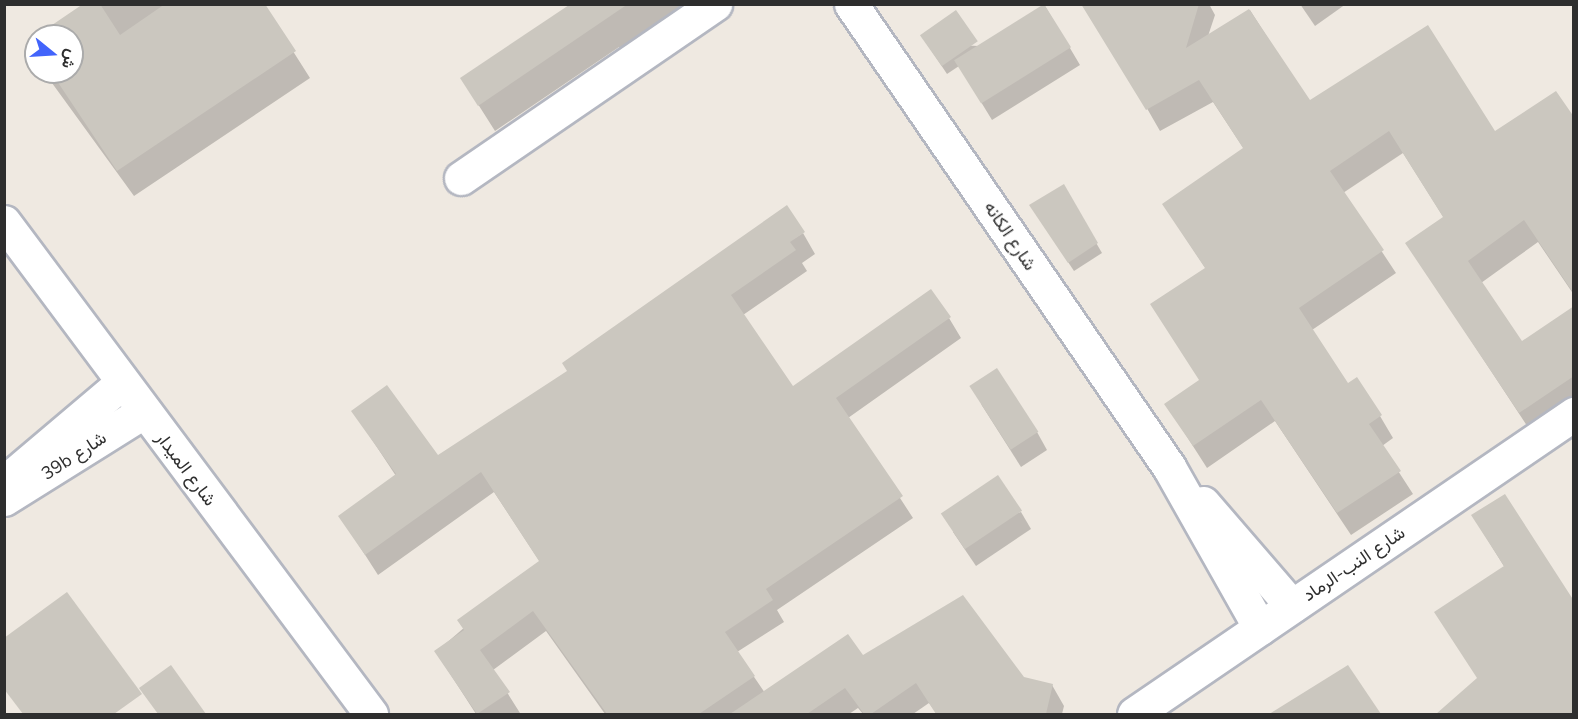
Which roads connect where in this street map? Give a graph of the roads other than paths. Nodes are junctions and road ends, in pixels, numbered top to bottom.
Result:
1 (715, 4) edge
2 (851, 4) edge
3 (461, 178) dead end
4 (4, 222) edge
5 (122, 383) junction
6 (143, 412) junction
7 (1574, 414) edge
8 (1168, 467) junction
9 (4, 483) edge
10 (4, 499) edge
11 (1292, 606) junction
12 (1260, 628) junction
13 (371, 714) edge
14 (1134, 714) edge

1 - 3 street
2 - 8 street, شارع الكانه
4 - 5 street, شارع الميدار
5 - 6 street, شارع الميدار
5 - 9 street, 39b شارع
6 - 10 street, 39b شارع
6 - 13 street, شارع الميدار
7 - 11 street, شارع النب-الرماد
8 - 11 street, شارع الكانه
8 - 12 street, شارع الكانه
11 - 12 street, شارع النب-الرماد
12 - 14 street, شارع النب-الرماد

